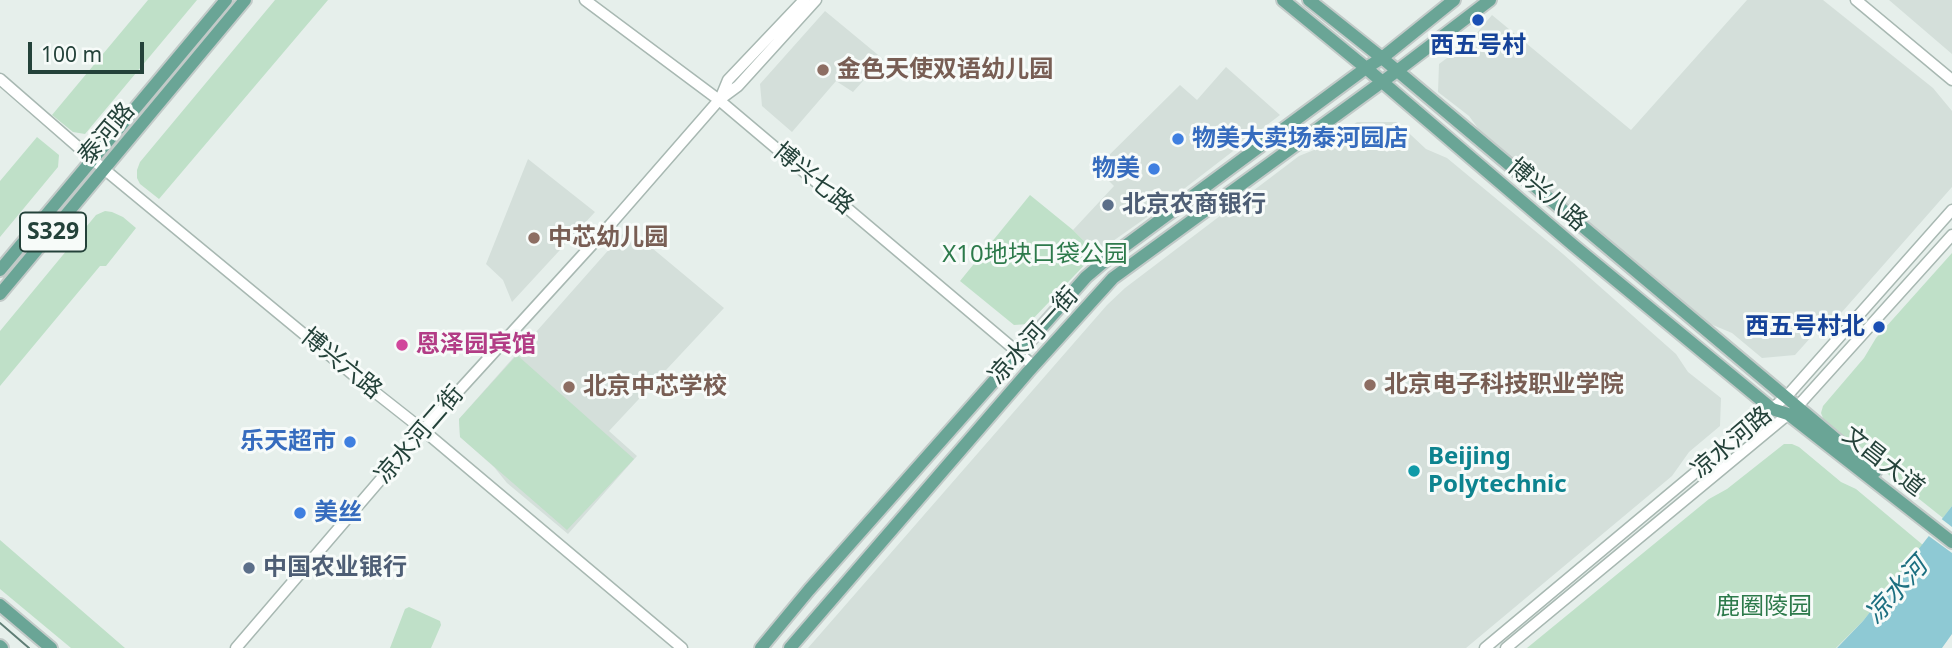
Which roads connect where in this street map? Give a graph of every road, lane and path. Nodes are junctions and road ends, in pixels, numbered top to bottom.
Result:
1 (226, 0) edge
2 (246, 0) edge
3 (585, 0) edge
4 (804, 0) edge
5 (816, 0) edge
6 (1283, 0) edge
7 (1309, 0) edge
8 (1454, 0) edge
9 (1490, 0) edge
10 (1856, 0) edge
11 (1382, 58) junction
12 (1366, 68) junction
13 (1397, 71) junction
14 (0, 79) edge
15 (1952, 80) edge
16 (1382, 82) junction
17 (719, 100) junction
18 (93, 160) junction
19 (105, 169) junction
20 (1952, 211) edge
21 (1952, 235) edge
22 (0, 270) edge
23 (0, 294) edge
24 (1047, 322) junction
25 (1061, 337) junction
26 (1018, 353) junction
27 (1034, 366) junction
28 (1787, 396) junction
29 (1772, 409) junction
30 (1793, 411) junction
31 (423, 430) junction
32 (1922, 514) junction
33 (1952, 533) edge
34 (1952, 542) edge
35 (0, 605) edge
36 (51, 648) edge
37 (236, 648) edge
38 (682, 648) edge
39 (761, 648) edge
40 (790, 648) edge
41 (1486, 648) edge
42 (1506, 648) edge

1 - 18 main road, 泰河路 / S329
2 - 19 main road, 泰河路 / S329
3 - 17 street, 博兴七路
4 - 17 street, 凉水河二街
5 - 17 street, 凉水河二街
6 - 12 main road, 博兴八路
7 - 11 main road, 博兴八路
8 - 11 main road, 凉水河一街
9 - 13 main road, 凉水河一街
10 - 15 street
11 - 12 main road, 凉水河一街
11 - 13 main road, 博兴八路
12 - 16 main road, 博兴八路
12 - 24 main road, 凉水河一街
13 - 16 main road, 凉水河一街
13 - 28 main road, 博兴八路
14 - 18 street, 博兴六路
16 - 25 main road, 凉水河一街
16 - 29 main road, 博兴八路
17 - 26 street, 博兴七路
17 - 31 street, 凉水河二街
18 - 19 street, 博兴六路
18 - 22 main road, 泰河路 / S329
19 - 23 main road, 泰河路 / S329
19 - 31 street, 博兴六路
20 - 28 street, 凉水河路
21 - 30 street, 凉水河路
24 - 25 main road
24 - 26 main road, 凉水河一街
25 - 27 main road, 凉水河一街
26 - 27 street, 博兴七路
26 - 39 main road, 凉水河一街
27 - 40 main road, 凉水河一街
28 - 29 street, 凉水河路
28 - 30 main road, 博兴八路
29 - 30 main road, 博兴八路
29 - 41 street, 凉水河路
30 - 32 main road, 文昌大道
30 - 42 street, 凉水河路
31 - 37 street, 凉水河二街
31 - 38 street, 博兴六路
32 - 33 main road, 文昌大道
32 - 34 main road, 文昌大道
35 - 36 main road

